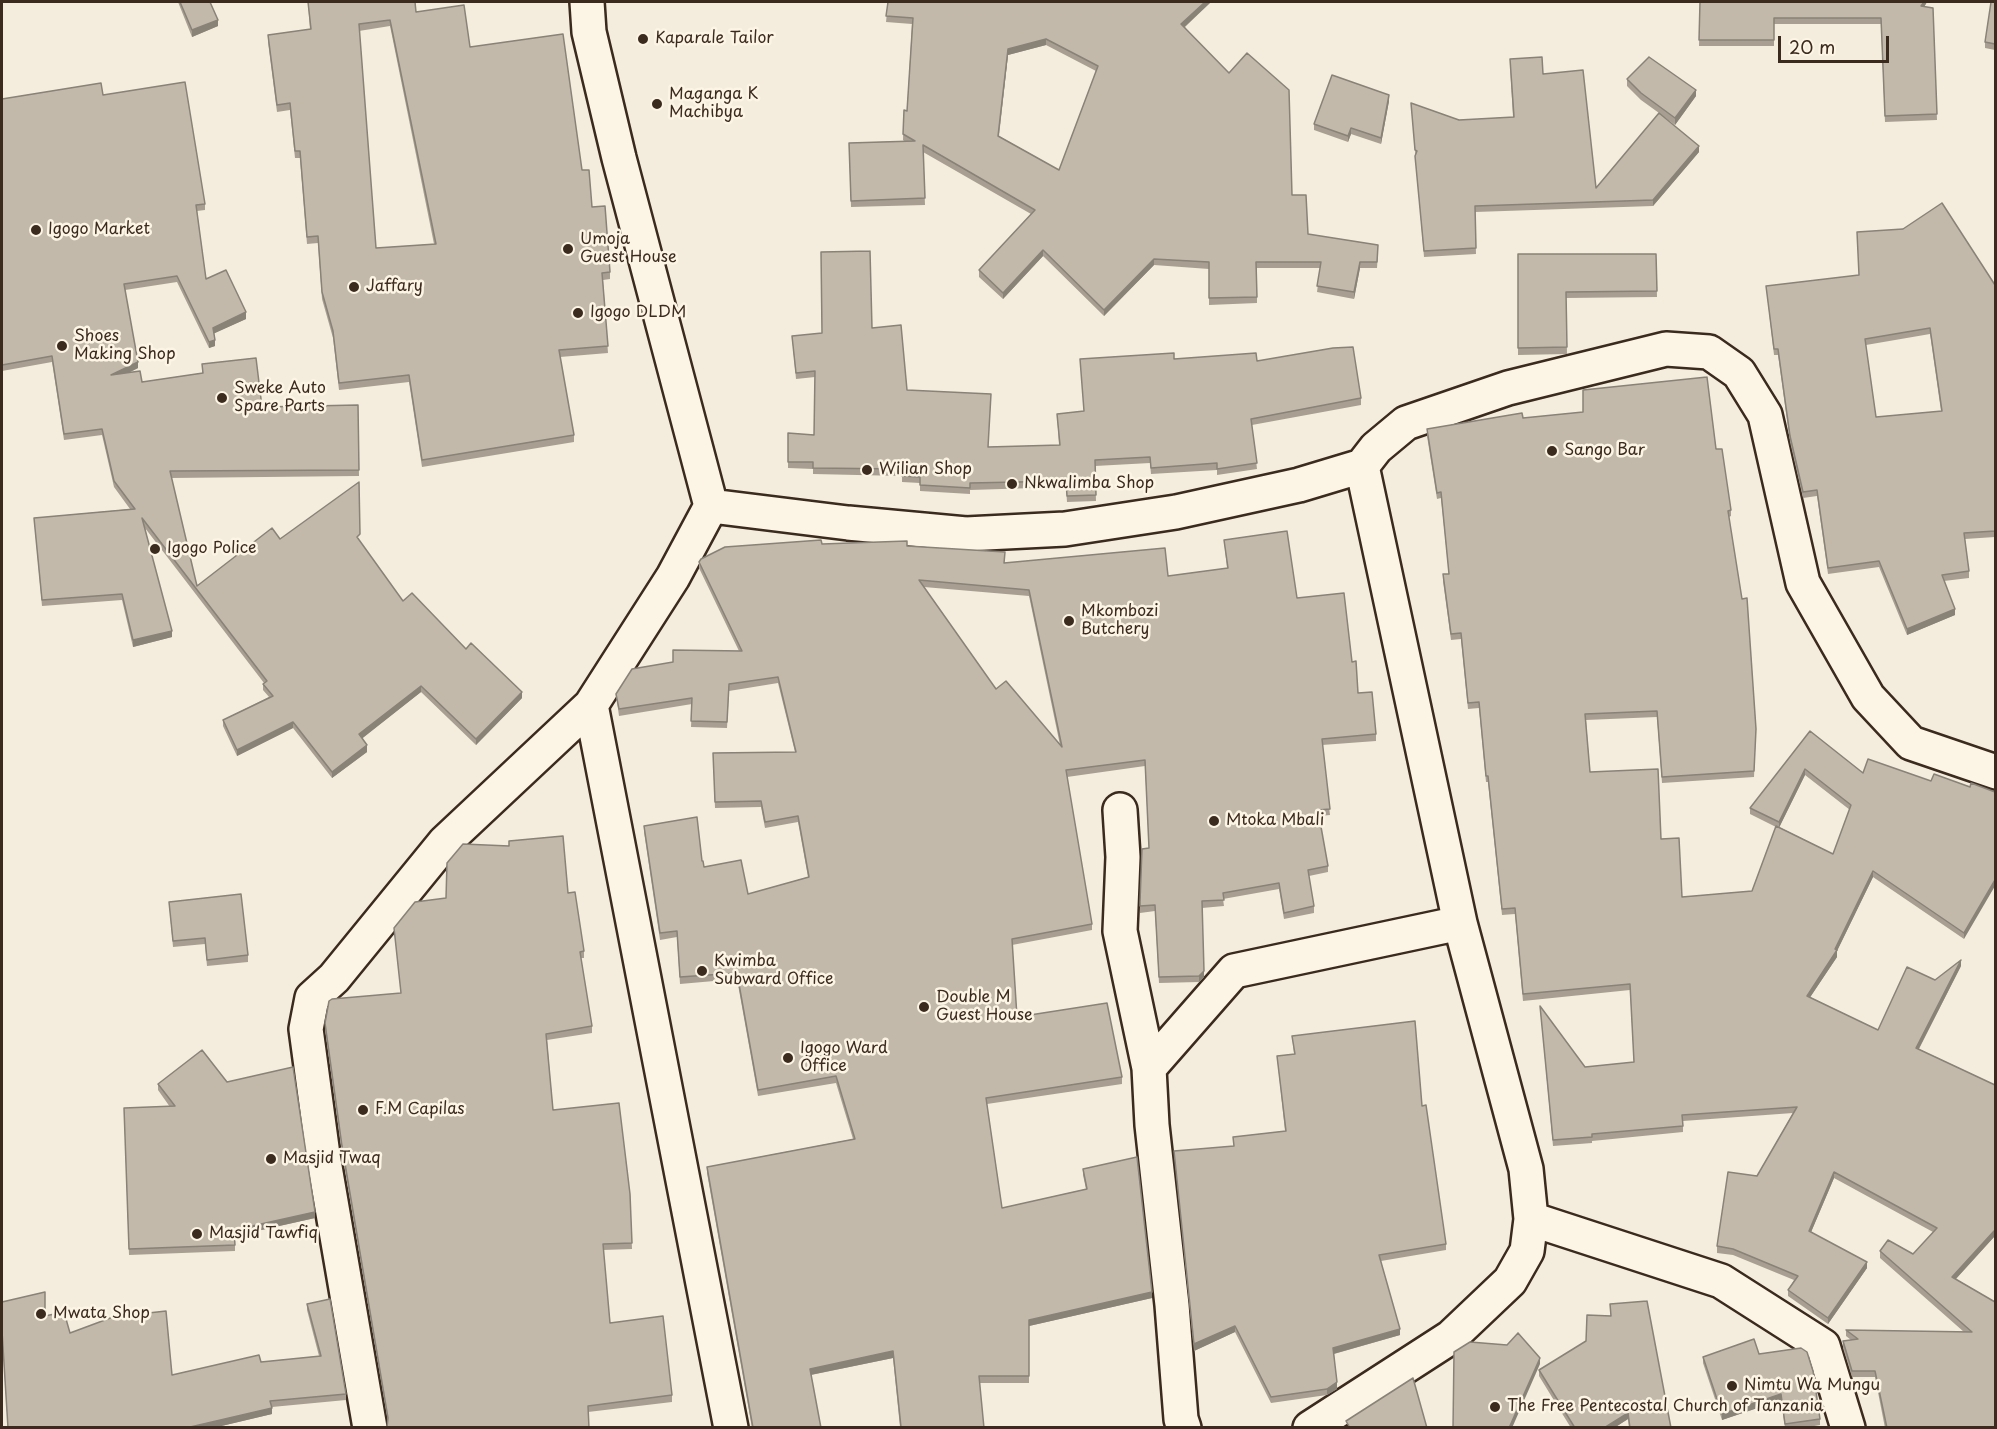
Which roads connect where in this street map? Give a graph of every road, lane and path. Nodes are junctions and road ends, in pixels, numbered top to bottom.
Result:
1 (587, 2) edge
2 (1362, 466) junction
3 (711, 506) junction
4 (591, 705) junction
5 (1995, 772) edge
6 (1120, 810) dead end
7 (1460, 923) junction
8 (1149, 1068) junction
9 (1531, 1219) junction
10 (370, 1428) edge
11 (731, 1428) edge
12 (1184, 1428) edge
13 (1310, 1428) edge
14 (1848, 1428) edge

1 - 3 street
2 - 3 street
2 - 5 street
2 - 7 street
3 - 4 street
4 - 10 street
4 - 11 street
6 - 8 street
7 - 8 street
7 - 9 street
8 - 12 street
9 - 13 street
9 - 14 street

